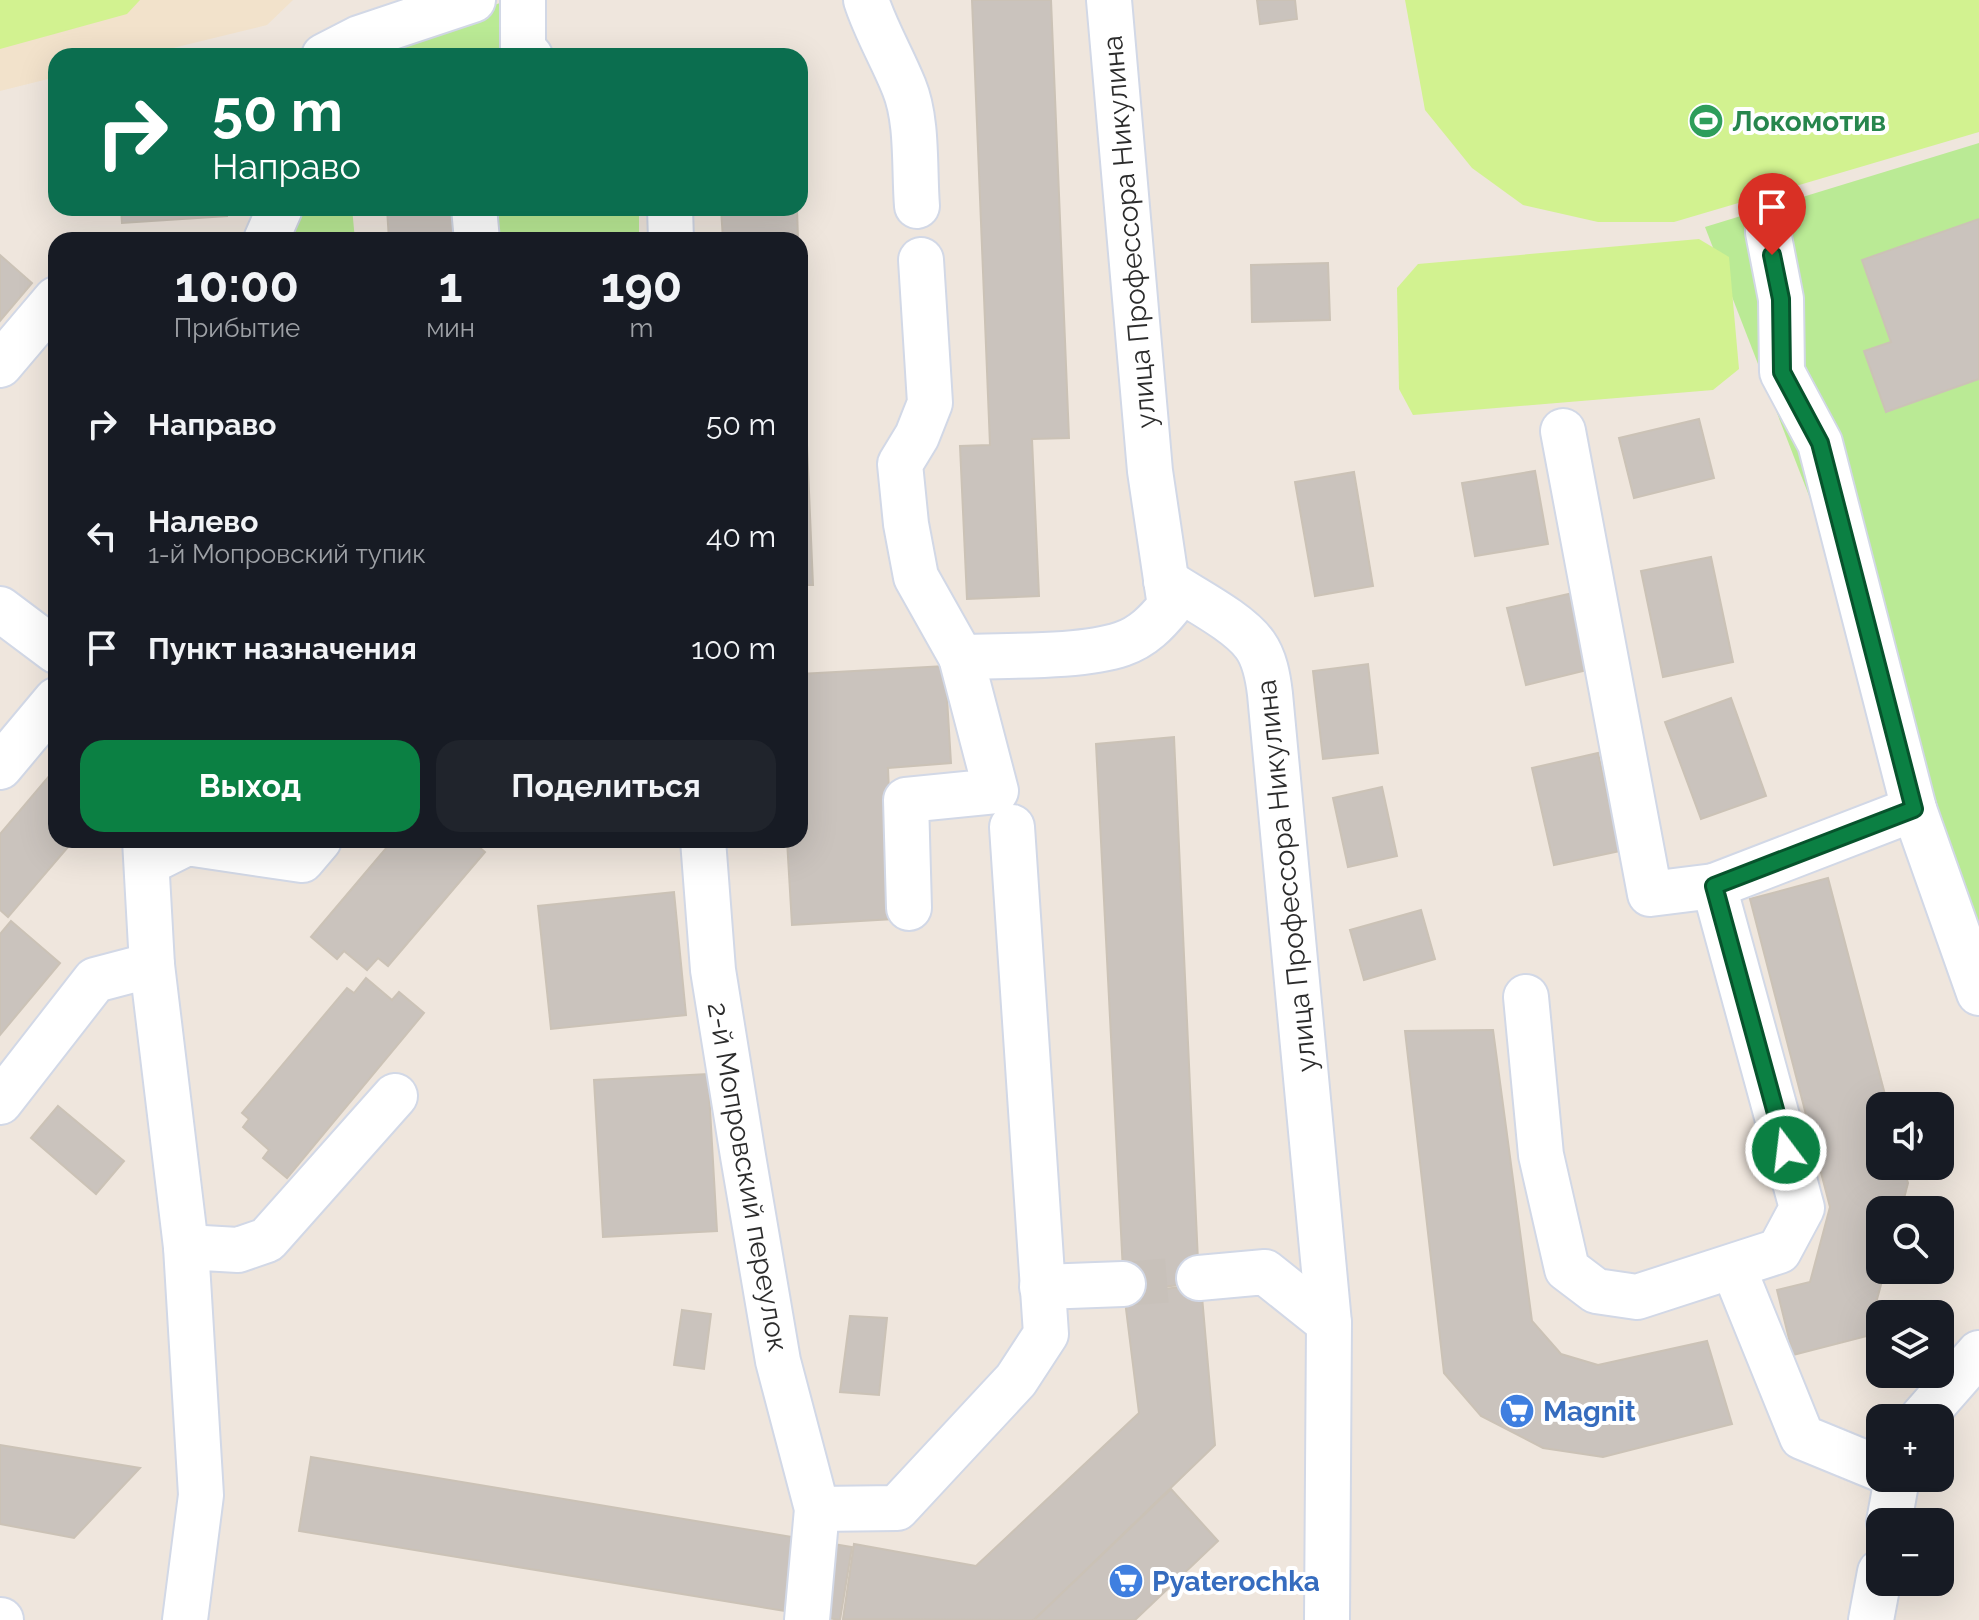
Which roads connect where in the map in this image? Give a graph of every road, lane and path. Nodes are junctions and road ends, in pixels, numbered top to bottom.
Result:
1 (473, 0) edge
2 (523, 0) edge
3 (866, 0) edge
4 (1109, 0) edge
5 (340, 48) edge
6 (524, 48) edge
7 (917, 206) dead end
8 (1768, 232) dead end
9 (921, 260) dead end
10 (48, 308) edge
11 (0, 365) edge
12 (1563, 431) dead end
13 (1166, 581) junction
14 (0, 609) edge
15 (48, 645) edge
16 (961, 657) junction
17 (48, 710) edge
18 (0, 767) edge
19 (1914, 809) junction
20 (1012, 827) dead end
21 (221, 848) edge
22 (312, 848) edge
23 (704, 848) edge
24 (146, 852) edge
25 (1714, 886) junction
26 (909, 908) dead end
27 (152, 965) junction
28 (1979, 993) edge
29 (1526, 997) dead end
30 (395, 1096) dead end
31 (0, 1102) edge
32 (186, 1247) junction
33 (1733, 1267) junction
34 (1199, 1278) tunnel mouth
35 (1123, 1284) tunnel mouth
36 (1042, 1287) junction
37 (1329, 1323) junction
38 (1979, 1353) edge
39 (1934, 1404) edge
40 (1866, 1463) edge
41 (817, 1509) junction
42 (1876, 1596) edge
43 (185, 1620) edge
44 (807, 1620) edge
45 (1327, 1620) edge
46 (1871, 1620) edge

1 - 5 street
2 - 6 street
3 - 7 street
4 - 13 street, улица Профессора Никулина
8 - 19 street
9 - 16 street
10 - 11 street
12 - 25 street
13 - 16 street
13 - 37 street, улица Профессора Никулина
14 - 15 street
16 - 26 street
17 - 18 street
19 - 25 street
19 - 28 street
20 - 36 street
21 - 22 street
23 - 41 street, 2-й Мопровский переулок
24 - 27 street
25 - 33 street
27 - 31 street
27 - 32 street
29 - 33 street
30 - 32 street
32 - 43 street
33 - 40 street
34 - 37 street
35 - 36 street
36 - 41 street
37 - 45 street, улица Профессора Никулина
38 - 39 street
41 - 44 street, 2-й Мопровский переулок
42 - 46 street

